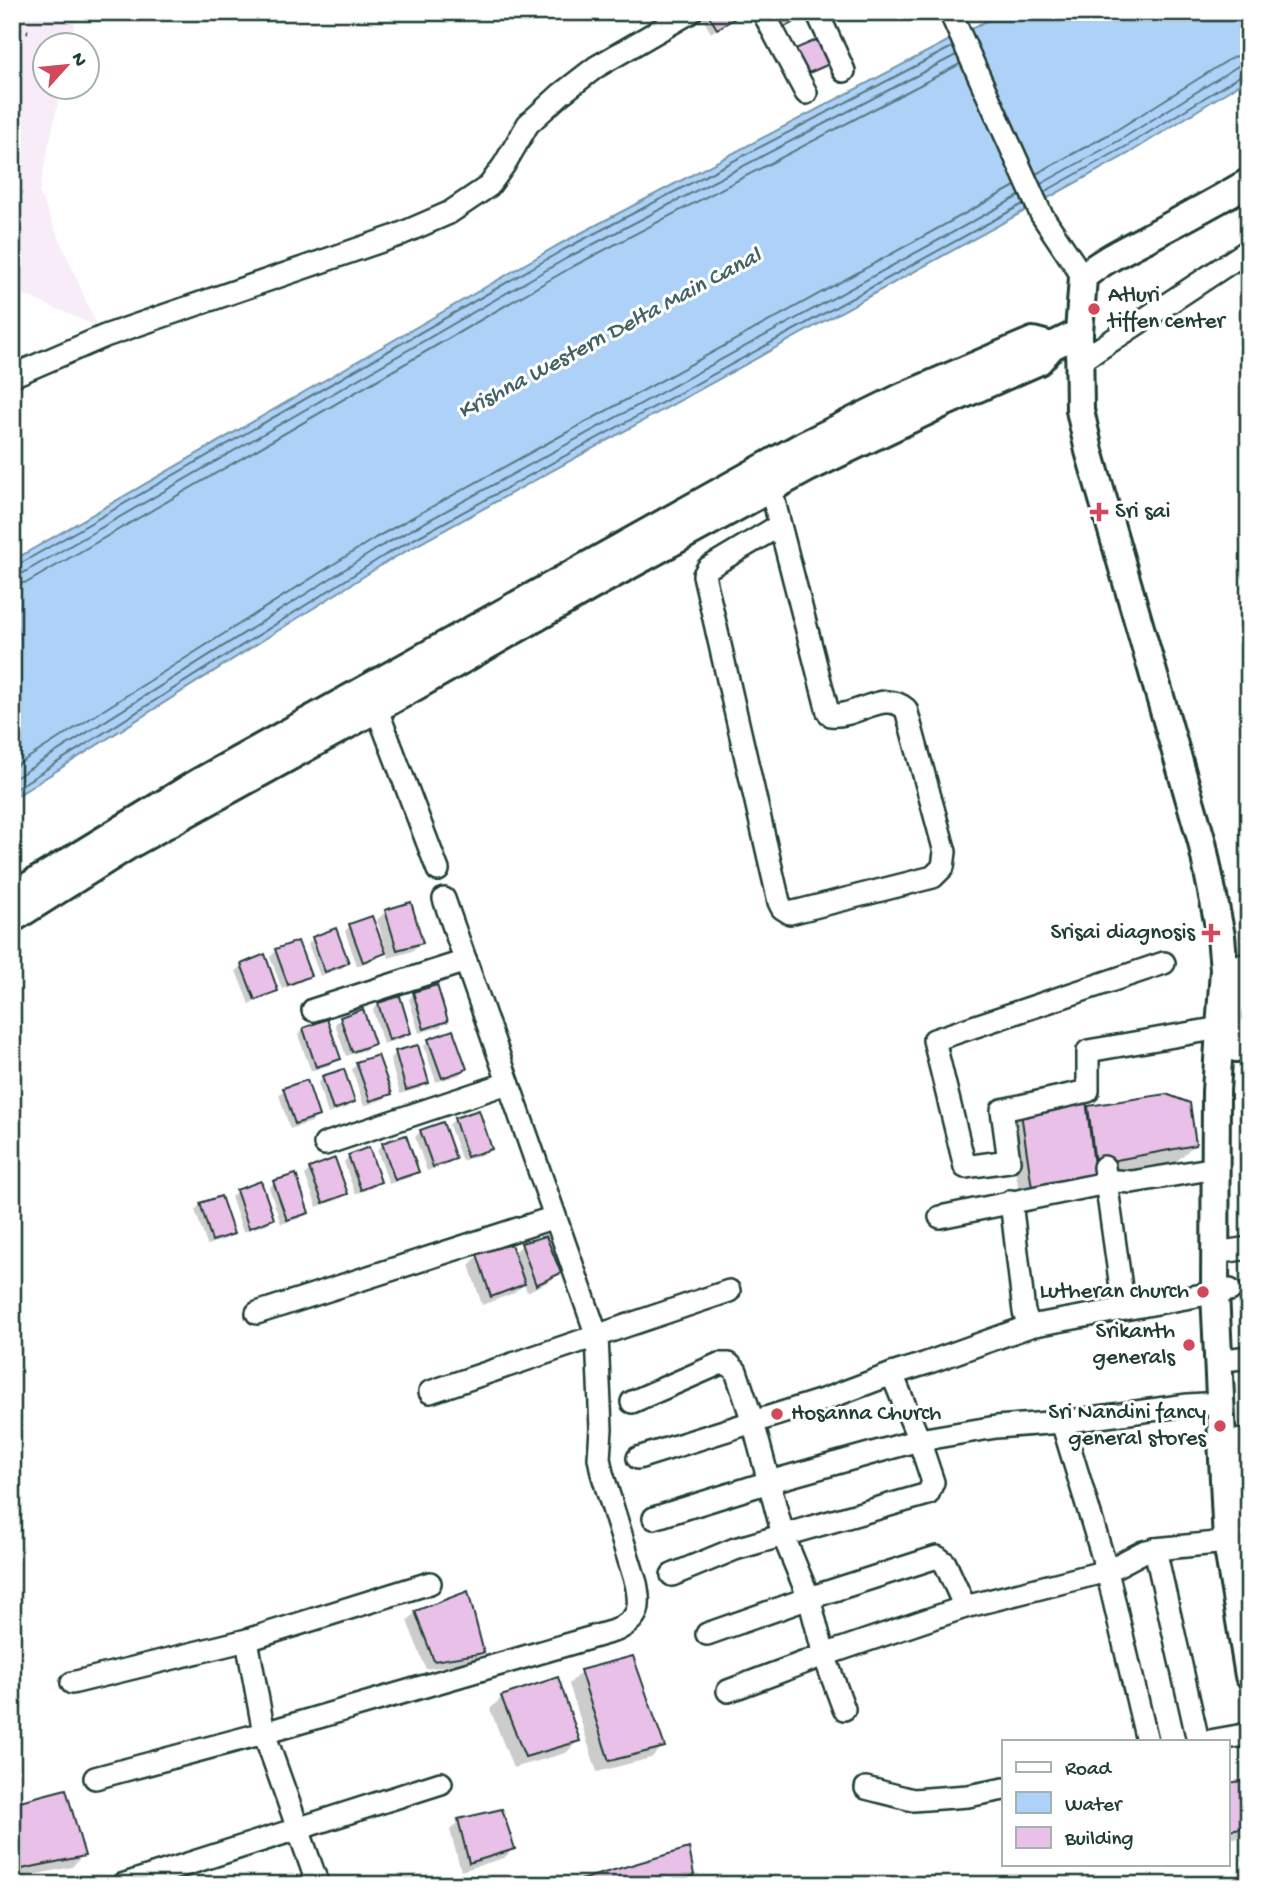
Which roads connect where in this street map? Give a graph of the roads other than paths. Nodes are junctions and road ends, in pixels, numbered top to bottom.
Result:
1 (691, 12) edge
2 (764, 12) edge
3 (817, 12) edge
4 (950, 12) edge
5 (844, 71) dead end
6 (806, 93) dead end
7 (1249, 182) edge
8 (1249, 250) edge
9 (1083, 277) junction
10 (1079, 333) junction
11 (1052, 346) junction
12 (1081, 361) junction
13 (12, 376) edge
14 (1081, 395) junction
15 (771, 489) junction
16 (692, 519) junction
17 (780, 525) junction
18 (373, 699) junction
19 (178, 806) junction
20 (438, 870) dead end
21 (12, 896) edge
22 (444, 899) dead end
23 (12, 919) edge
24 (466, 961) junction
25 (1164, 963) dead end
26 (313, 1010) dead end
27 (1220, 1028) junction
28 (508, 1083) junction
29 (325, 1144) dead end
30 (1216, 1168) junction
31 (1105, 1175) junction
32 (1011, 1201) junction
33 (555, 1217) junction
34 (940, 1217) dead end
35 (1231, 1250) edge
36 (729, 1291) dead end
37 (1223, 1292) junction
38 (1124, 1309) junction
39 (257, 1313) dead end
40 (1030, 1326) junction
41 (597, 1336) junction
42 (1233, 1358) edge
43 (892, 1374) junction
44 (430, 1392) dead end
45 (632, 1402) dead end
46 (1220, 1403) junction
47 (753, 1422) junction
48 (1062, 1422) junction
49 (919, 1440) junction
50 (638, 1458) dead end
51 (769, 1482) junction
52 (654, 1518) dead end
53 (783, 1535) junction
54 (1238, 1546) edge
55 (1155, 1549) junction
56 (1107, 1571) junction
57 (672, 1575) dead end
58 (430, 1583) dead end
59 (809, 1598) junction
60 (965, 1607) junction
61 (707, 1634) dead end
62 (247, 1640) junction
63 (824, 1654) junction
64 (1249, 1676) edge
65 (72, 1683) dead end
66 (728, 1691) dead end
67 (844, 1709) dead end
68 (264, 1733) junction
69 (1249, 1734) edge
70 (1147, 1740) edge
71 (1198, 1740) edge
72 (1216, 1740) edge
73 (95, 1778) dead end
74 (441, 1783) dead end
75 (866, 1788) dead end
76 (1002, 1789) edge
77 (299, 1829) junction
78 (122, 1885) edge
79 (318, 1885) edge

1 - 13 street
2 - 6 street
3 - 5 street
4 - 9 street
7 - 9 main road
8 - 12 street
9 - 10 main road
10 - 11 main road
10 - 12 main road
11 - 15 main road
11 - 16 main road
12 - 14 main road
14 - 27 main road
14 - 35 main road
15 - 16 main road
15 - 17 street
16 - 18 main road
17 - 17 street
18 - 19 main road
18 - 20 street
19 - 21 main road
19 - 23 main road
22 - 24 street
24 - 26 street
24 - 28 street
25 - 27 street
27 - 30 main road
28 - 29 street
28 - 33 street
30 - 31 street
30 - 35 main road
31 - 32 street
31 - 38 street
32 - 34 street
32 - 40 street
33 - 39 street
33 - 41 street
35 - 37 main road
36 - 41 street
37 - 38 street
37 - 42 main road
38 - 40 street
40 - 43 street
41 - 44 street
41 - 68 street
42 - 46 main road
42 - 54 main road
43 - 47 street
43 - 49 street
45 - 47 street
46 - 48 street
46 - 54 main road
47 - 50 street
47 - 51 street
48 - 49 street
48 - 56 street
49 - 51 street
49 - 53 street
51 - 52 street
51 - 53 street
53 - 57 street
53 - 59 street
54 - 55 street
54 - 64 main road
55 - 56 street
55 - 71 street
56 - 60 street
56 - 70 street
58 - 62 street
59 - 60 street
59 - 61 street
59 - 63 street
60 - 63 street
62 - 65 street
62 - 68 street
63 - 66 street
63 - 67 street
68 - 73 street
68 - 77 street
69 - 72 street
74 - 77 street
75 - 76 street
77 - 78 street
77 - 79 street

